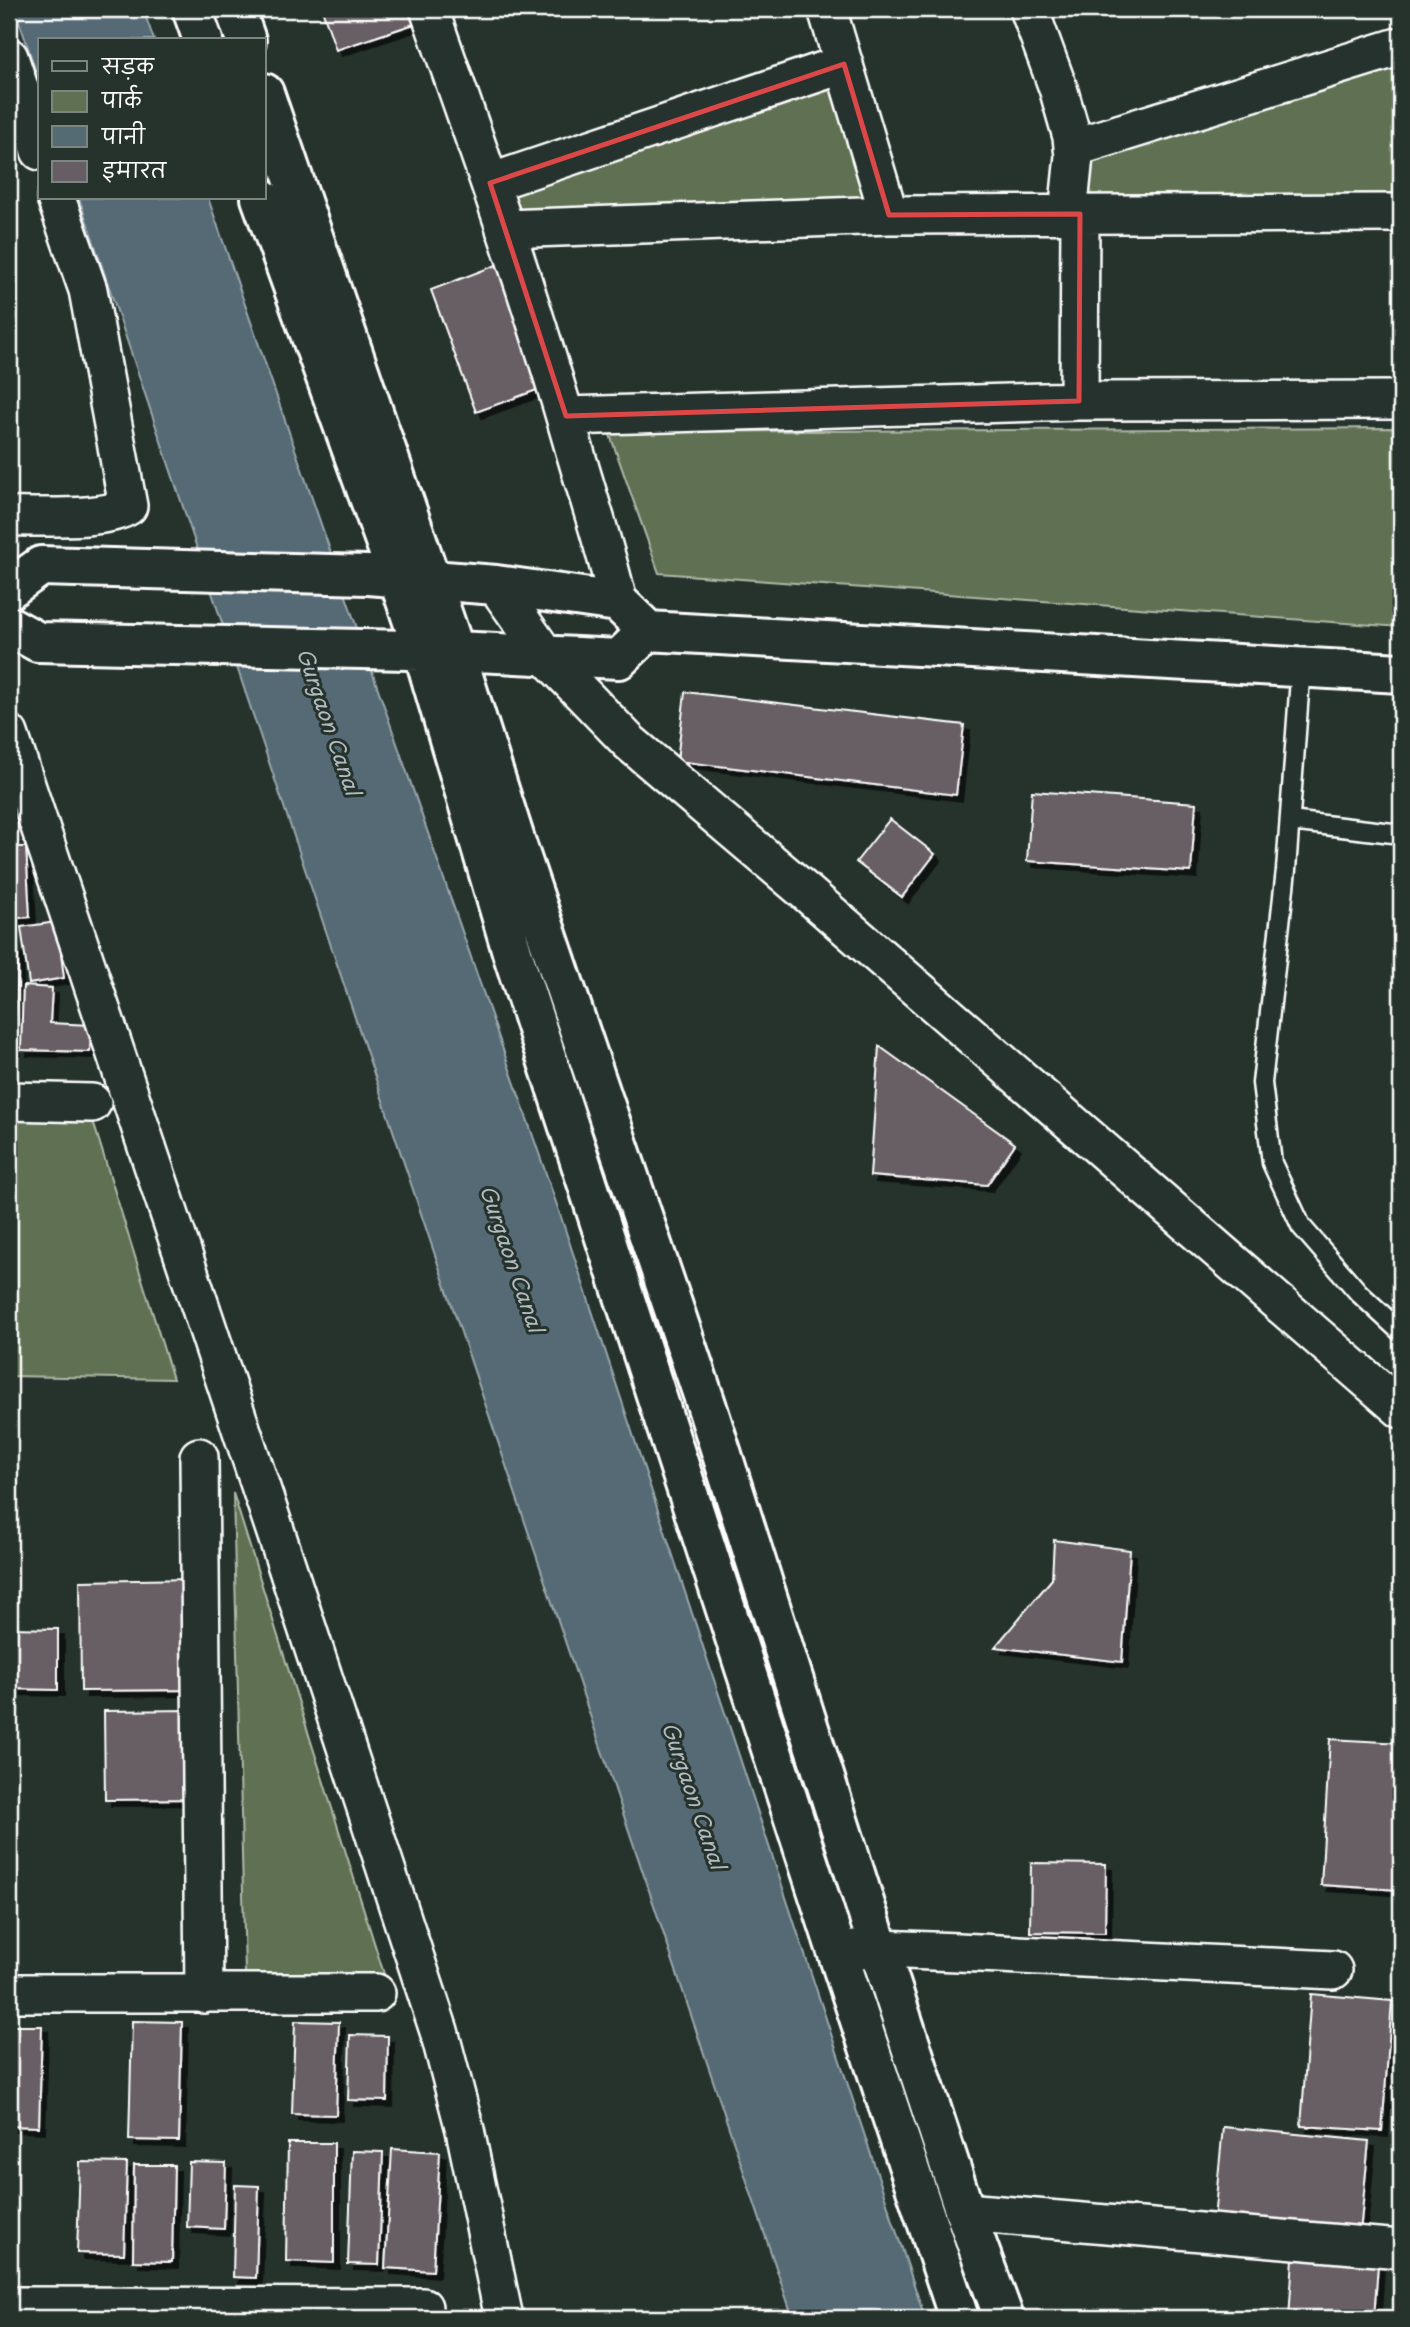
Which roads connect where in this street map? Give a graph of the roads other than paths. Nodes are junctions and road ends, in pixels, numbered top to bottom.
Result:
1 (192, 9) edge
2 (235, 9) edge
3 (429, 9) edge
4 (827, 9) edge
5 (1033, 10) edge
6 (202, 38) edge
7 (245, 38) edge
8 (1401, 46) edge
9 (9, 57) edge
10 (844, 64) junction
11 (266, 100) edge
12 (38, 145) edge
13 (1073, 148) junction
14 (489, 183) junction
15 (57, 200) edge
16 (262, 200) edge
17 (1401, 213) edge
18 (1074, 214) junction
19 (890, 215) junction
20 (505, 229) junction
21 (1401, 400) edge
22 (1079, 401) junction
23 (566, 416) junction
24 (9, 517) edge
25 (399, 577) junction
26 (496, 585) junction
27 (9, 589) edge
28 (618, 602) junction
29 (648, 631) junction
30 (24, 634) edge
31 (439, 651) junction
32 (546, 656) junction
33 (1301, 665) junction
34 (1401, 673) edge
35 (9, 734) edge
36 (1290, 821) junction
37 (1401, 834) edge
38 (9, 1101) edge
39 (92, 1103) dead end
40 (1401, 1332) edge
41 (1401, 1409) edge
42 (199, 1457) dead end
43 (879, 1949) junction
44 (837, 1951) junction
45 (1334, 1970) dead end
46 (9, 1993) edge
47 (376, 1993) dead end
48 (204, 1994) junction
49 (965, 2212) junction
50 (1401, 2249) edge
51 (9, 2306) edge
52 (423, 2307) dead end
53 (504, 2318) edge
54 (959, 2318) edge
55 (1004, 2318) edge

1 - 6 main road
2 - 7 main road
3 - 14 street
4 - 10 street
5 - 13 street
8 - 13 street
9 - 12 street
10 - 14 street
10 - 19 street
11 - 25 main road
13 - 18 street
14 - 20 street
15 - 24 street
16 - 25 main road
17 - 18 street
18 - 19 street
18 - 22 street
19 - 20 street
20 - 23 street
21 - 22 street
22 - 23 street
23 - 28 street
25 - 26 main road
25 - 27 main road
25 - 31 main road
26 - 28 main road
26 - 32 street
28 - 29 main road
29 - 32 main road
29 - 33 main road
30 - 31 main road
31 - 32 main road
31 - 43 main road
31 - 44 main road
32 - 41 street
33 - 34 main road
33 - 36 lane
35 - 53 street
36 - 37 lane
36 - 40 lane
38 - 39 street
42 - 48 street
43 - 44 street
43 - 45 street
43 - 49 main road
44 - 54 main road
46 - 48 street
47 - 48 street
49 - 50 street
49 - 55 main road
51 - 52 street

